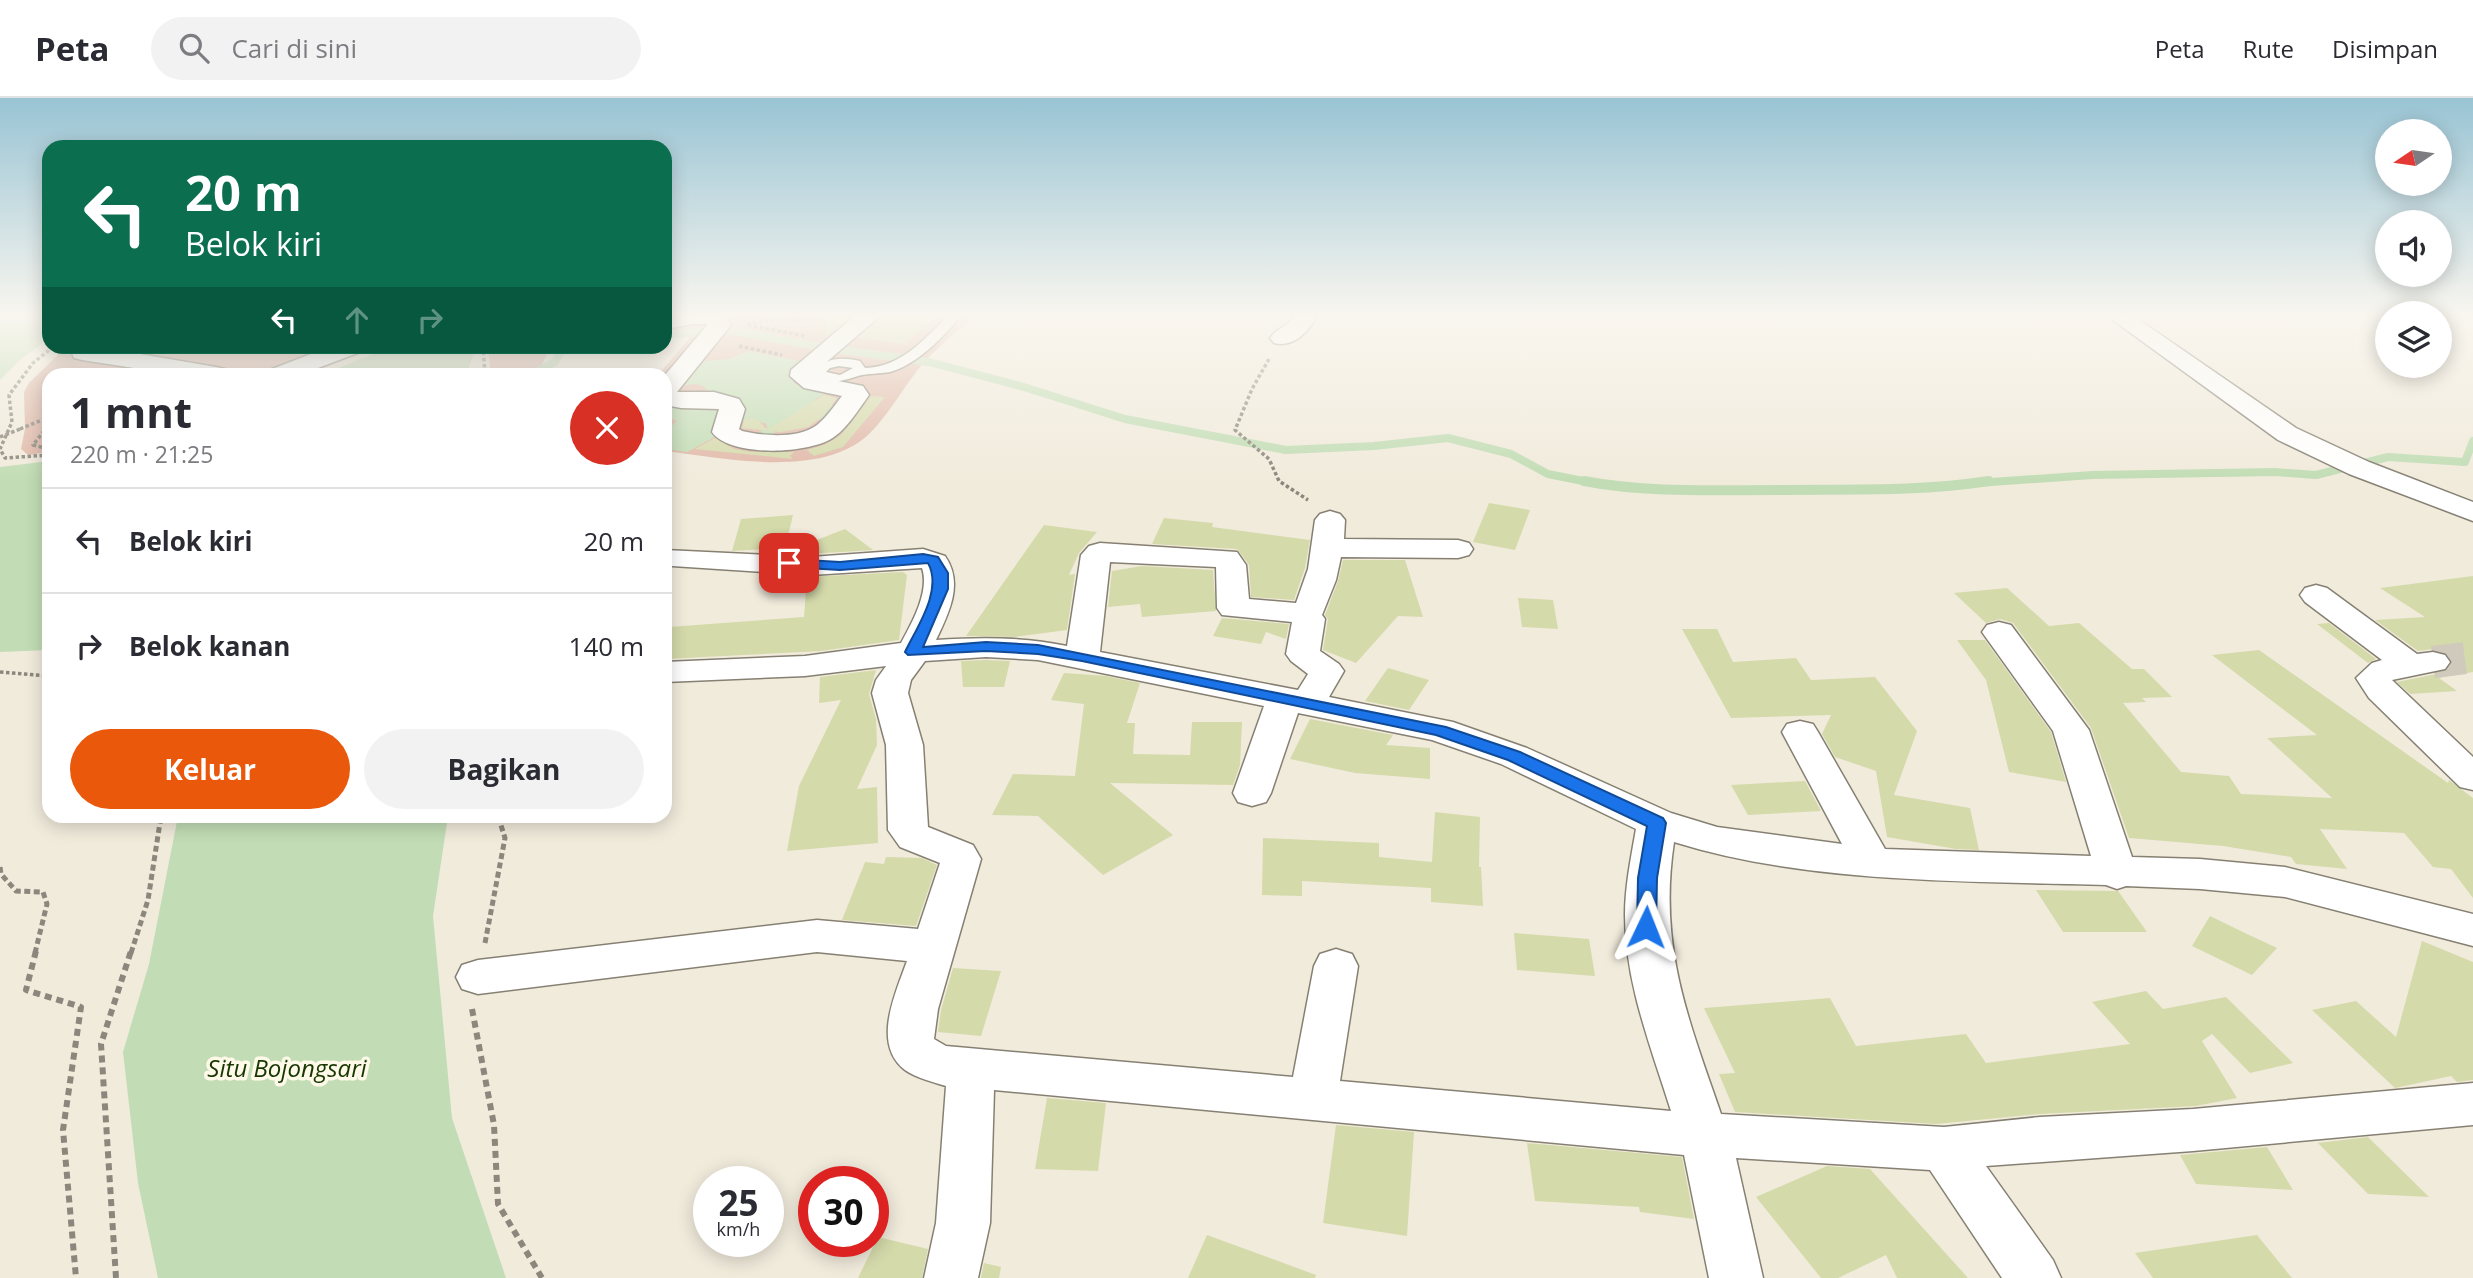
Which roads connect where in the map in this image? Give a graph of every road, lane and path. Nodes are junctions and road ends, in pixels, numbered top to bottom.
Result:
1 (28, 370) edge
2 (803, 370) edge
3 (884, 370) edge
4 (1263, 370) edge
5 (2194, 370) edge
6 (858, 372) dead end
7 (672, 398) edge
8 (42, 420) edge
9 (42, 433) edge
10 (0, 437) edge
11 (42, 447) edge
12 (42, 456) edge
13 (2473, 512) edge
14 (1329, 534) junction
15 (1458, 549) dead end
16 (672, 557) dead end
17 (2316, 594) dead end
18 (1306, 615) junction
19 (1999, 632) dead end
20 (910, 657) junction
21 (1082, 657) junction
22 (0, 672) edge
23 (672, 672) edge
24 (42, 675) edge
25 (1296, 700) junction
26 (1800, 732) dead end
27 (2473, 778) edge
28 (1252, 793) dead end
29 (160, 823) edge
30 (500, 823) edge
31 (1657, 823) junction
32 (1872, 863) junction
33 (0, 867) edge
34 (2117, 874) junction
35 (2473, 930) edge
36 (934, 947) junction
37 (1336, 966) dead end
38 (478, 977) junction
39 (971, 1069) junction
40 (1313, 1098) junction
41 (2473, 1104) edge
42 (1704, 1135) junction
43 (1944, 1149) junction
44 (76, 1278) edge
45 (116, 1278) edge
46 (542, 1278) edge
47 (951, 1278) edge
48 (1736, 1278) edge
49 (2034, 1278) edge

1 - 12 path
2 - 7 street
3 - 6 lane
4 - 14 path
5 - 13 street
8 - 10 path, bridge
9 - 11 path
14 - 15 street
14 - 18 street
16 - 20 street
17 - 27 street
18 - 21 street
18 - 25 street
19 - 34 street
20 - 21 street
20 - 23 street
20 - 36 street
21 - 25 street
22 - 24 path
25 - 28 street
25 - 31 street
26 - 32 street
29 - 45 path
30 - 38 path
31 - 32 street
31 - 42 street
32 - 34 street
33 - 44 path
34 - 35 street
36 - 38 street
36 - 39 street
37 - 40 street
38 - 46 path
39 - 40 street
39 - 47 street
40 - 42 street
41 - 43 street
42 - 43 street
42 - 48 street
43 - 49 street

